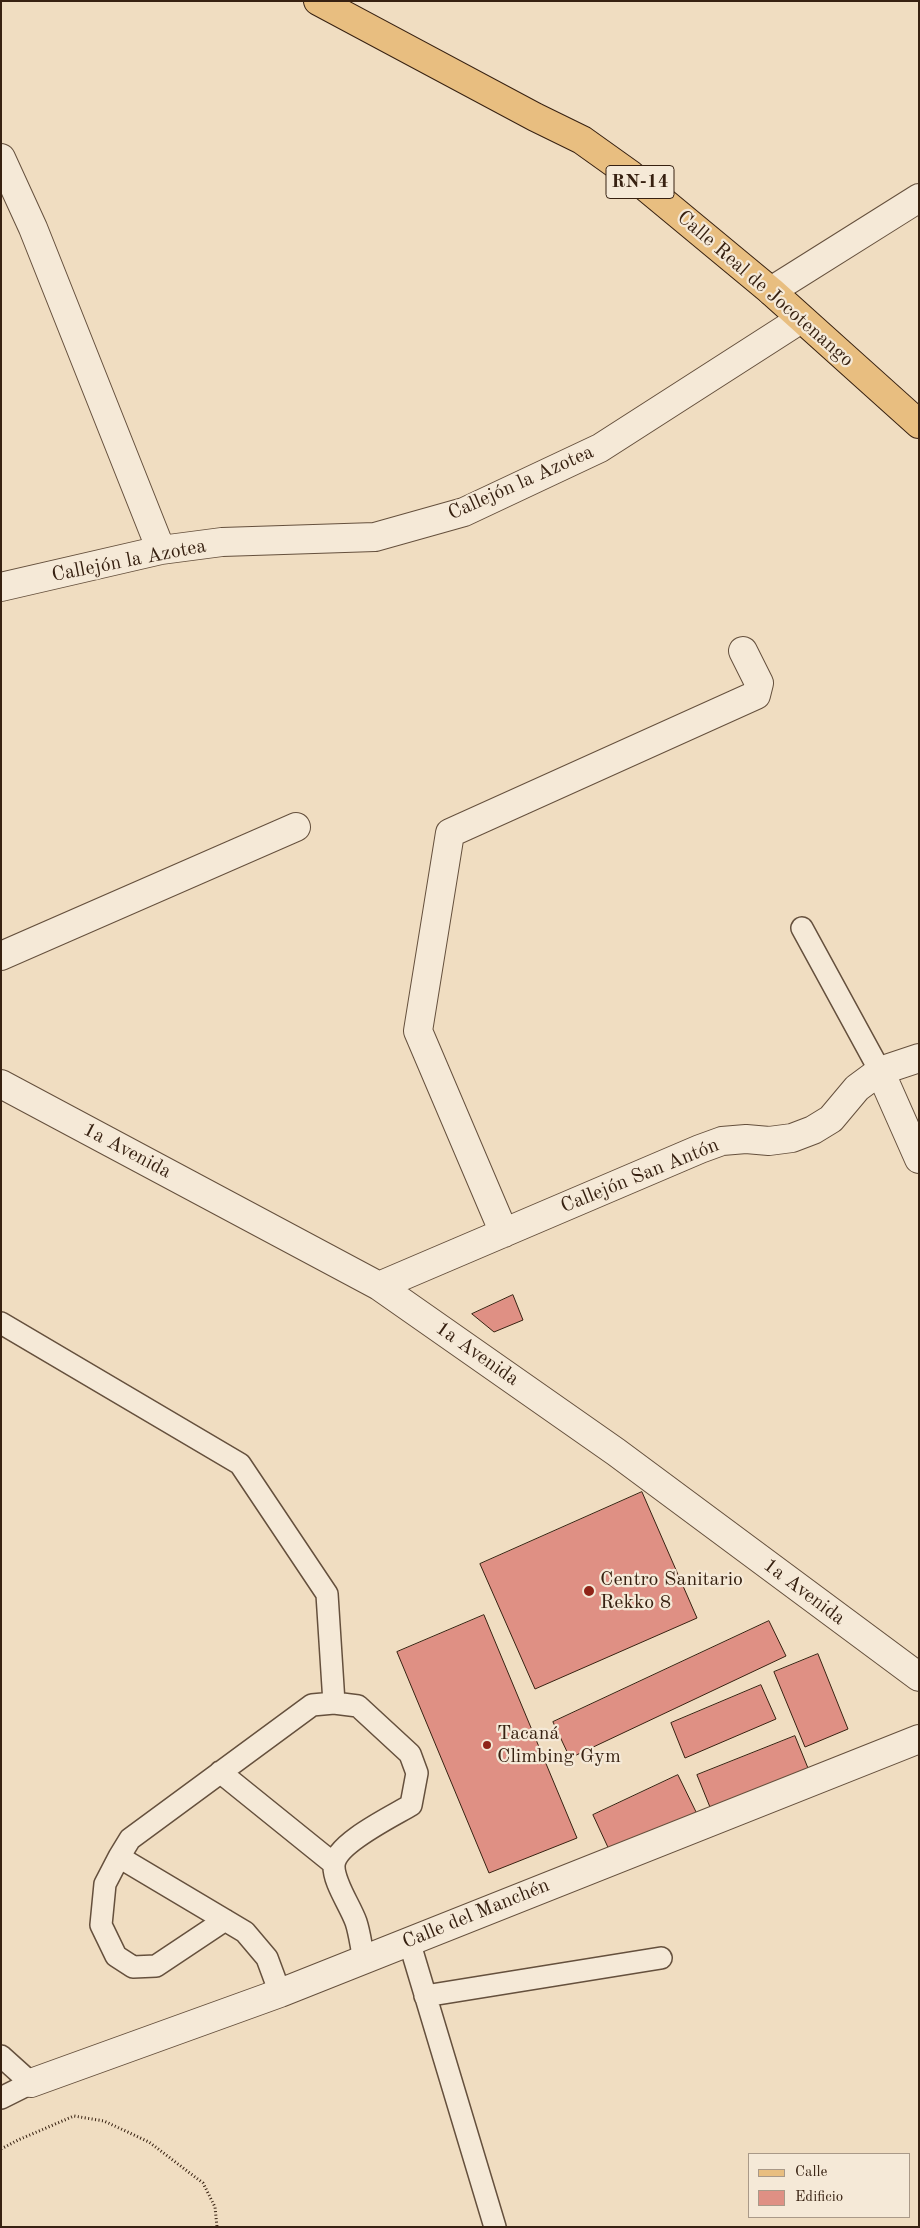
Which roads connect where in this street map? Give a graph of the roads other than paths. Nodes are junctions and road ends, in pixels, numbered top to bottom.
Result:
1 (318, 1) edge
2 (1, 158) edge
3 (919, 198) edge
4 (771, 291) junction
5 (801, 319) junction
6 (919, 424) edge
7 (161, 550) junction
8 (1, 587) edge
9 (743, 650) dead end
10 (296, 827) dead end
11 (802, 928) dead end
12 (1, 956) edge
13 (919, 1058) edge
14 (880, 1072) junction
15 (1, 1084) edge
16 (919, 1159) edge
17 (504, 1233) junction
18 (380, 1286) junction
19 (1, 1323) edge
20 (919, 1678) edge
21 (334, 1703) junction
22 (919, 1739) edge
23 (220, 1772) junction
24 (119, 1857) junction
25 (334, 1864) junction
26 (225, 1920) junction
27 (409, 1941) junction
28 (662, 1958) dead end
29 (364, 1959) junction
30 (280, 1993) junction
31 (425, 1996) junction
32 (1, 2056) edge
33 (31, 2083) junction
34 (1, 2098) edge
35 (495, 2227) edge

1 - 4 main road, Calle Real de Jocotenango / RN-14
2 - 7 street
3 - 4 street
4 - 5 main road, Calle Real de Jocotenango / RN-14
5 - 6 main road, Calle Real de Jocotenango / RN-14
5 - 7 street, Callejón la Azotea
7 - 8 street, Callejón la Azotea
9 - 17 street
10 - 12 street
11 - 14 lane
13 - 14 street, Callejón San Antón
14 - 16 street
14 - 17 street, Callejón San Antón
15 - 18 street, 1a Avenida
17 - 18 street, Callejón San Antón
18 - 20 street, 1a Avenida
19 - 21 lane
21 - 23 lane
21 - 25 lane
22 - 27 street, Calle del Manchén
23 - 24 lane
23 - 25 lane
24 - 26 lane
24 - 26 lane
25 - 29 lane
26 - 30 lane
27 - 29 street, Calle del Manchén
27 - 31 lane
28 - 31 lane
29 - 30 street, Calle del Manchén
30 - 33 street, Calle del Manchén
31 - 35 lane
32 - 33 lane
33 - 34 lane

